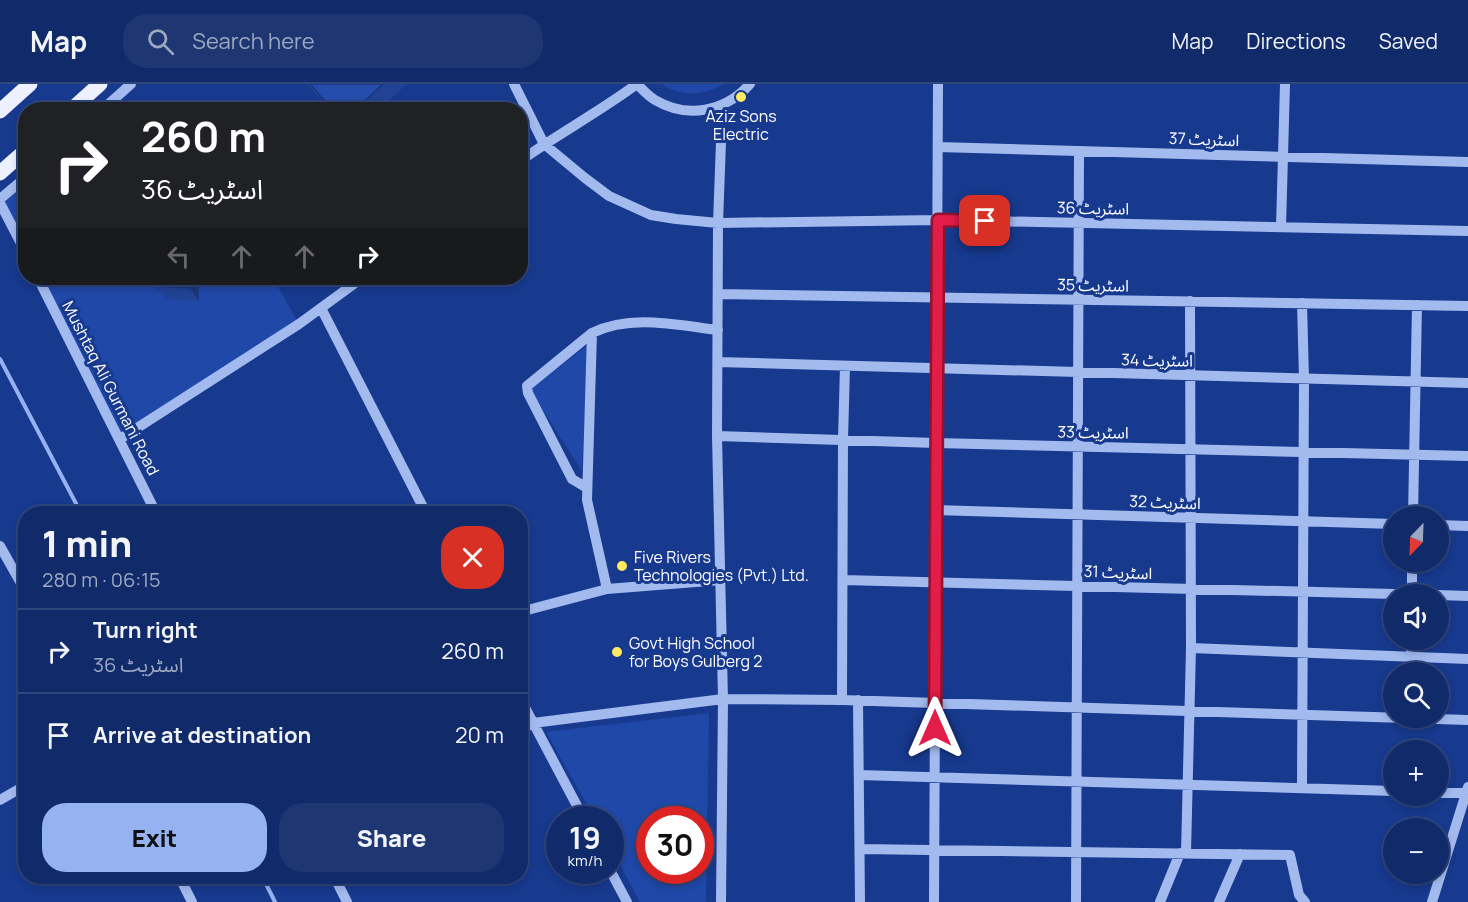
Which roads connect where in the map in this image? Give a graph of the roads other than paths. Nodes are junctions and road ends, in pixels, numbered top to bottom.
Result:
1 (30, 84) edge
2 (100, 84) edge
3 (131, 84) edge
4 (514, 84) edge
5 (637, 84) edge
6 (750, 84) edge
7 (938, 84) edge
8 (1285, 84) edge
9 (80, 102) edge
10 (111, 102) edge
11 (523, 102) edge
12 (717, 107) junction
13 (0, 111) edge
14 (528, 112) edge
15 (544, 144) junction
16 (938, 147) junction
17 (1079, 151) junction
18 (528, 155) edge
19 (18, 157) edge
20 (1284, 157) junction
21 (1468, 162) edge
22 (0, 173) edge
23 (18, 184) edge
24 (0, 201) edge
25 (938, 220) junction
26 (718, 223) junction
27 (1079, 223) junction
28 (1281, 227) junction
29 (1468, 231) edge
30 (18, 237) edge
31 (42, 285) edge
32 (352, 285) edge
33 (718, 294) junction
34 (937, 299) junction
35 (1078, 300) junction
36 (1190, 301) junction
37 (1302, 303) junction
38 (1417, 305) junction
39 (1468, 306) edge
40 (321, 308) junction
41 (718, 330) junction
42 (592, 333) junction
43 (718, 362) junction
44 (845, 367) junction
45 (936, 369) junction
46 (1078, 373) junction
47 (1191, 376) junction
48 (1304, 379) junction
49 (1415, 382) junction
50 (1468, 383) edge
51 (717, 436) junction
52 (120, 439) junction
53 (843, 440) junction
54 (936, 443) junction
55 (1078, 447) junction
56 (1191, 450) junction
57 (1304, 452) junction
58 (1414, 455) junction
59 (1468, 456) edge
60 (587, 488) junction
61 (153, 506) edge
62 (422, 506) edge
63 (1413, 506) edge
64 (935, 510) junction
65 (1077, 514) junction
66 (1191, 517) junction
67 (1304, 521) junction
68 (1383, 524) edge
69 (1449, 525) edge
70 (1468, 526) edge
71 (0, 546) edge
72 (18, 578) edge
73 (721, 580) junction
74 (843, 580) junction
75 (934, 582) junction
76 (1077, 585) junction
77 (607, 589) junction
78 (1191, 589) junction
79 (1303, 592) junction
80 (1383, 594) edge
81 (1449, 595) edge
82 (1468, 596) edge
83 (528, 610) edge
84 (1191, 648) junction
85 (1411, 650) edge
86 (1303, 652) junction
87 (1411, 657) junction
88 (1468, 659) edge
89 (723, 699) junction
90 (842, 700) junction
91 (858, 700) junction
92 (935, 704) junction
93 (1077, 708) junction
94 (1189, 712) junction
95 (528, 713) edge
96 (1303, 715) junction
97 (1468, 720) edge
98 (533, 723) junction
99 (528, 726) edge
100 (859, 775) junction
101 (935, 776) junction
102 (1076, 781) junction
103 (1188, 784) junction
104 (1302, 788) junction
105 (18, 790) edge
106 (1467, 790) edge
107 (1383, 791) edge
108 (1449, 791) edge
109 (0, 800) edge
110 (577, 806) edge
111 (860, 849) junction
112 (934, 849) junction
113 (1076, 851) junction
114 (1183, 853) junction
115 (1240, 854) junction
116 (183, 884) edge
117 (338, 884) edge
118 (617, 884) edge
119 (192, 902) edge
120 (347, 902) edge
121 (627, 902) edge
122 (721, 902) edge
123 (860, 902) edge
124 (934, 902) edge
125 (1076, 902) edge
126 (1160, 902) edge
127 (1219, 902) edge
128 (1305, 902) edge
129 (1432, 902) edge

1 - 13 main road
2 - 9 main road
3 - 10 street
4 - 11 street
5 - 12 street
5 - 15 street
6 - 12 street
7 - 16 street
8 - 20 street
12 - 26 street
14 - 15 street
15 - 18 street
15 - 26 street, اسٹریٹ 36
16 - 17 street, اسٹریٹ 37
16 - 25 street
17 - 20 street, اسٹریٹ 37
17 - 27 street
19 - 22 main road
20 - 21 street, اسٹریٹ 37
20 - 28 street
23 - 24 street
24 - 30 street
25 - 26 street, اسٹریٹ 36
25 - 27 street, اسٹریٹ 36
25 - 34 street
26 - 33 street
27 - 28 street, اسٹریٹ 36
27 - 35 street
28 - 29 street, اسٹریٹ 36
31 - 52 street, Mushtaq Ali Gurmani Road
32 - 40 street
33 - 34 street, اسٹریٹ 35
33 - 41 street
34 - 35 street, اسٹریٹ 35
34 - 45 street
35 - 36 street, اسٹریٹ 35
35 - 46 street
36 - 37 street, اسٹریٹ 35
36 - 47 street
37 - 38 street, اسٹریٹ 35
37 - 48 street
38 - 39 street, اسٹریٹ 35
38 - 49 street
40 - 52 street
40 - 62 street
41 - 42 street
41 - 43 street
42 - 60 street
42 - 60 street
43 - 44 street, اسٹریٹ 34
43 - 51 street
44 - 45 street, اسٹریٹ 34
44 - 53 street
45 - 46 street, اسٹریٹ 34
45 - 54 street
46 - 47 street, اسٹریٹ 34
46 - 55 street
47 - 48 street, اسٹریٹ 34
47 - 56 street
48 - 49 street, اسٹریٹ 34
48 - 57 street
49 - 50 street, اسٹریٹ 34
49 - 58 street
51 - 53 street, اسٹریٹ 33
51 - 73 street
52 - 61 street, Mushtaq Ali Gurmani Road
53 - 54 street, اسٹریٹ 33
53 - 74 street
54 - 55 street, اسٹریٹ 33
54 - 64 street
55 - 56 street, اسٹریٹ 33
55 - 65 street
56 - 57 street, اسٹریٹ 33
56 - 66 street
57 - 58 street, اسٹریٹ 33
57 - 67 street
58 - 59 street, اسٹریٹ 33
58 - 63 street
60 - 77 street
64 - 65 street, اسٹریٹ 32
64 - 75 street
65 - 66 street, اسٹریٹ 32
65 - 76 street
66 - 67 street, اسٹریٹ 32
66 - 78 street
67 - 68 street, اسٹریٹ 32
67 - 79 street
69 - 70 street
71 - 72 street
73 - 77 street
73 - 89 street
74 - 75 street, اسٹریٹ 31
74 - 90 street
75 - 76 street, اسٹریٹ 31
75 - 92 street
76 - 78 street, اسٹریٹ 31
76 - 93 street
77 - 83 street
78 - 79 street, اسٹریٹ 31
78 - 84 street
79 - 80 street, اسٹریٹ 31
79 - 86 street
81 - 82 street
84 - 86 street
84 - 94 street
85 - 87 street
86 - 87 street
86 - 96 street
87 - 88 street
89 - 90 street
89 - 98 street
89 - 122 street
90 - 91 street
91 - 92 street
91 - 100 street
92 - 93 street
92 - 101 street
93 - 94 street
93 - 102 street
94 - 96 street
94 - 103 street
95 - 98 street
96 - 97 street
96 - 104 street
98 - 99 street
98 - 110 street
100 - 101 street
100 - 111 street
101 - 102 street
101 - 112 street
102 - 103 street
102 - 113 street
103 - 104 street
103 - 114 street
104 - 107 street
105 - 109 street
106 - 108 street
106 - 129 street
111 - 112 street
111 - 123 street
112 - 113 street
112 - 124 street
113 - 114 street
113 - 125 street
114 - 115 street
114 - 126 street
115 - 127 street
115 - 128 street
116 - 119 street
117 - 120 street
118 - 121 street

